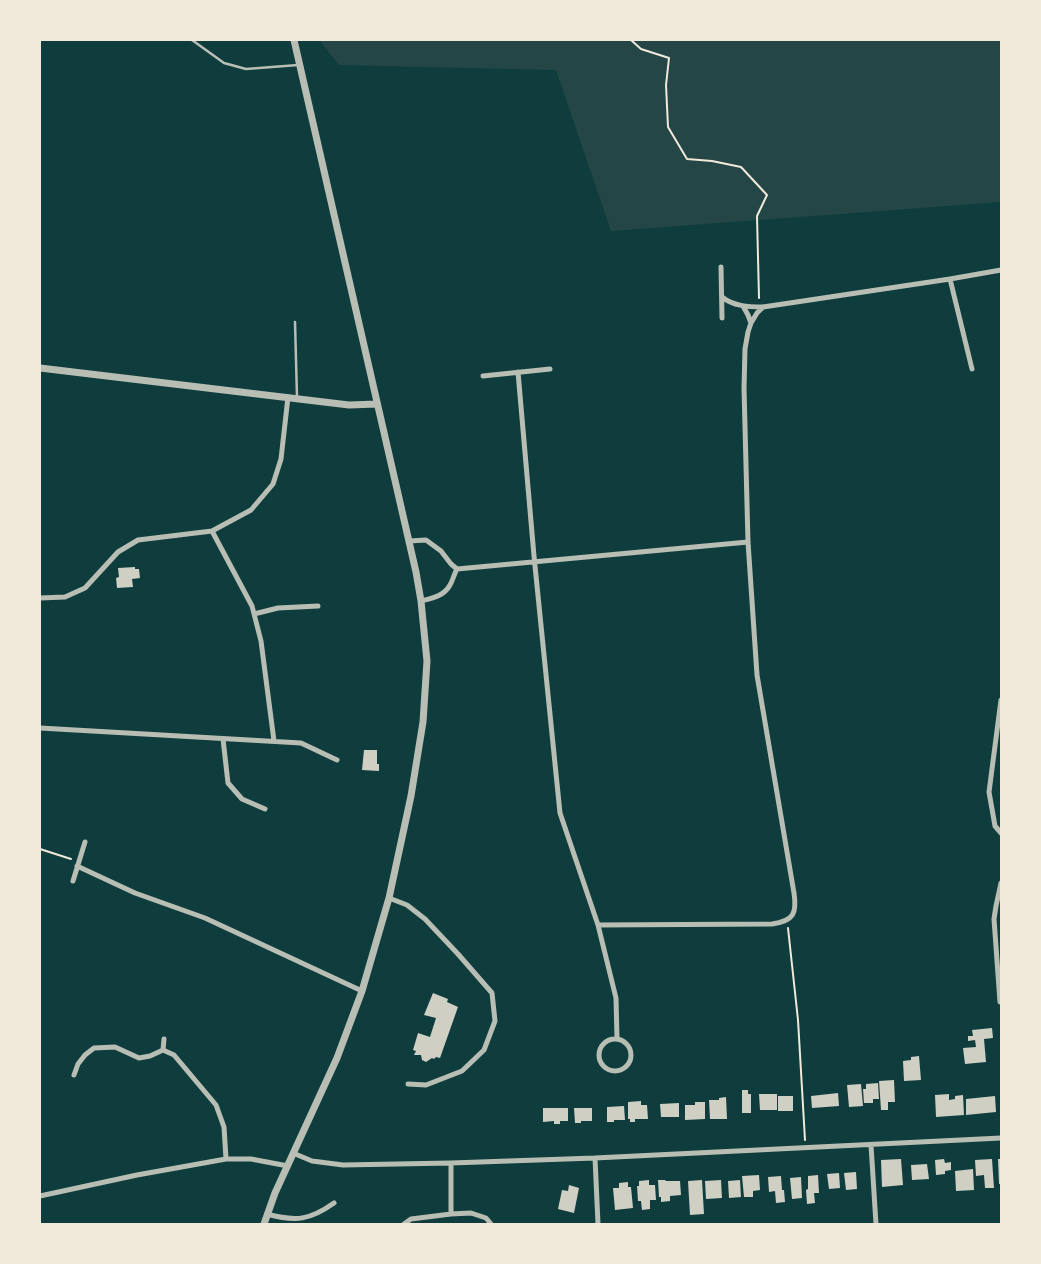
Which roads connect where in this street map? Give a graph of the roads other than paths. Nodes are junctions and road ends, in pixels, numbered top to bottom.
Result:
1 (192, 40) edge
2 (294, 40) edge
3 (300, 65) junction
4 (721, 267) dead end
5 (1001, 270) edge
6 (950, 279) junction
7 (722, 297) junction
8 (743, 306) junction
9 (763, 308) junction
10 (722, 318) dead end
11 (295, 322) dead end
12 (751, 323) junction
13 (40, 368) edge
14 (550, 369) dead end
15 (972, 369) dead end
16 (518, 372) junction
17 (483, 376) dead end
18 (288, 398) junction
19 (297, 398) junction
20 (377, 404) junction
21 (212, 531) junction
22 (409, 542) junction
23 (748, 542) junction
24 (535, 563) junction
25 (457, 569) junction
26 (40, 598) edge
27 (421, 601) junction
28 (318, 606) dead end
29 (254, 614) junction
30 (1001, 700) edge
31 (40, 728) edge
32 (223, 739) junction
33 (274, 742) junction
34 (337, 760) dead end
35 (265, 809) dead end
36 (1001, 833) edge
37 (85, 842) dead end
38 (78, 864) junction
39 (73, 881) dead end
40 (1001, 883) edge
41 (390, 898) junction
42 (598, 925) junction
43 (362, 991) junction
44 (1000, 1002) edge
45 (164, 1039) dead end
46 (617, 1039) junction
47 (163, 1050) junction
48 (74, 1075) dead end
49 (408, 1084) dead end
50 (1001, 1138) edge
51 (871, 1145) junction
52 (293, 1153) junction
53 (595, 1158) junction
54 (226, 1159) junction
55 (451, 1163) junction
56 (288, 1166) junction
57 (40, 1196) edge
58 (334, 1203) dead end
59 (267, 1214) junction
60 (451, 1214) junction
61 (264, 1224) edge
62 (404, 1224) edge
63 (492, 1224) edge
64 (598, 1224) edge
65 (876, 1224) edge

1 - 3 lane
2 - 3 street
3 - 20 street
4 - 7 street
5 - 6 street
6 - 9 street
6 - 15 street
7 - 8 street
7 - 10 street
8 - 9 street
8 - 12 street
9 - 12 street
11 - 19 lane
12 - 23 street
13 - 18 street
14 - 16 street
16 - 17 street
16 - 24 street
18 - 19 street
18 - 21 street
19 - 20 street
20 - 22 street
21 - 26 street
21 - 29 street
22 - 25 street
22 - 27 street
23 - 24 street
23 - 42 street
24 - 25 street
24 - 42 street
25 - 27 street
27 - 41 street
28 - 29 street
29 - 33 street
30 - 36 street
31 - 32 street
32 - 33 street
32 - 35 street
33 - 34 street
37 - 38 street
38 - 39 street
38 - 43 street
40 - 44 street
41 - 43 street
41 - 49 street
42 - 46 street
43 - 52 street
45 - 47 street
46 - 46 street
47 - 48 street
47 - 54 street
50 - 51 street
51 - 53 street
51 - 65 street
52 - 55 street
52 - 56 street
53 - 55 street
53 - 64 street
54 - 56 street
54 - 57 street
55 - 60 street
56 - 59 street
58 - 59 street
59 - 61 street
60 - 62 street
60 - 63 street

